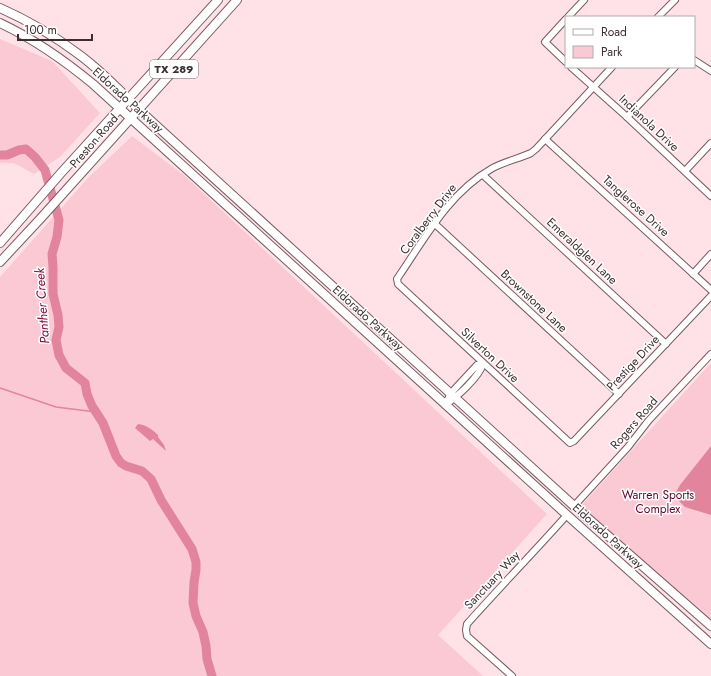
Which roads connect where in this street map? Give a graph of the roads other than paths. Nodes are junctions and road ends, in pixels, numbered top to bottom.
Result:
1 (218, 0) edge
2 (237, 0) edge
3 (584, 0) edge
4 (675, 0) edge
5 (0, 8) edge
6 (569, 16) edge
7 (659, 16) edge
8 (565, 20) edge
9 (0, 23) edge
10 (565, 61) edge
11 (695, 61) edge
12 (572, 68) edge
13 (611, 68) edge
14 (674, 68) edge
15 (711, 71) edge
16 (593, 87) junction
17 (128, 99) junction
18 (120, 108) junction
19 (138, 109) junction
20 (627, 117) junction
21 (130, 118) junction
22 (545, 138) junction
23 (711, 142) edge
24 (684, 171) junction
25 (483, 174) junction
26 (222, 183) junction
27 (212, 194) junction
28 (711, 196) edge
29 (435, 224) junction
30 (0, 243) edge
31 (297, 253) junction
32 (711, 254) edge
33 (0, 262) edge
34 (289, 262) junction
35 (693, 274) junction
36 (397, 281) joint
37 (711, 290) edge
38 (711, 296) edge
39 (666, 344) junction
40 (711, 354) edge
41 (483, 364) junction
42 (618, 394) junction
43 (453, 396) junction
44 (445, 405) junction
45 (570, 442) joint
46 (574, 506) junction
47 (566, 515) junction
48 (666, 587) junction
49 (658, 596) junction
50 (711, 626) edge
51 (711, 644) edge
52 (512, 676) edge

1 - 17 main road, Preston Road / TX 289
2 - 19 main road, Preston Road / TX 289
3 - 6 street
4 - 7 street
5 - 17 main road, Eldorado Parkway
8 - 10 street
9 - 18 main road, Eldorado Parkway
11 - 15 street
12 - 16 street, Indianola Drive
13 - 16 street, Coralberry Drive
14 - 20 street
16 - 20 street, Indianola Drive
16 - 22 street, Coralberry Drive
17 - 18 main road, Preston Road / TX 289
17 - 19 main road, Eldorado Parkway
18 - 21 main road, Eldorado Parkway
18 - 30 main road, Preston Road / TX 289
19 - 21 main road, Preston Road / TX 289
19 - 26 main road, Eldorado Parkway
20 - 24 street, Indianola Drive
21 - 27 main road, Eldorado Parkway
21 - 33 main road, Preston Road / TX 289
22 - 25 street, Coralberry Drive
22 - 35 street, Tanglerose Drive
23 - 24 street
24 - 28 street, Indianola Drive
25 - 29 street, Coralberry Drive
25 - 39 street, Emeraldglen Lane
26 - 27 main road
26 - 31 main road, Eldorado Parkway
27 - 34 main road, Eldorado Parkway
29 - 36 street, Coralberry Drive
29 - 42 street, Brownstone Lane
31 - 34 main road
31 - 43 main road, Eldorado Parkway
32 - 35 street
34 - 44 main road, Eldorado Parkway
35 - 37 street, Tanglerose Drive
36 - 41 street, Silverton Drive
38 - 39 street, Prestige Drive
39 - 42 street, Prestige Drive
40 - 46 street, Rogers Road
41 - 43 street
41 - 45 street, Silverton Drive
42 - 45 street, Prestige Drive
43 - 44 street
43 - 46 main road, Eldorado Parkway
44 - 47 main road, Eldorado Parkway
46 - 47 main road
46 - 48 main road, Eldorado Parkway
47 - 49 main road, Eldorado Parkway
47 - 52 street, Sanctuary Way
48 - 49 main road
48 - 50 main road, Eldorado Parkway
49 - 51 main road, Eldorado Parkway

